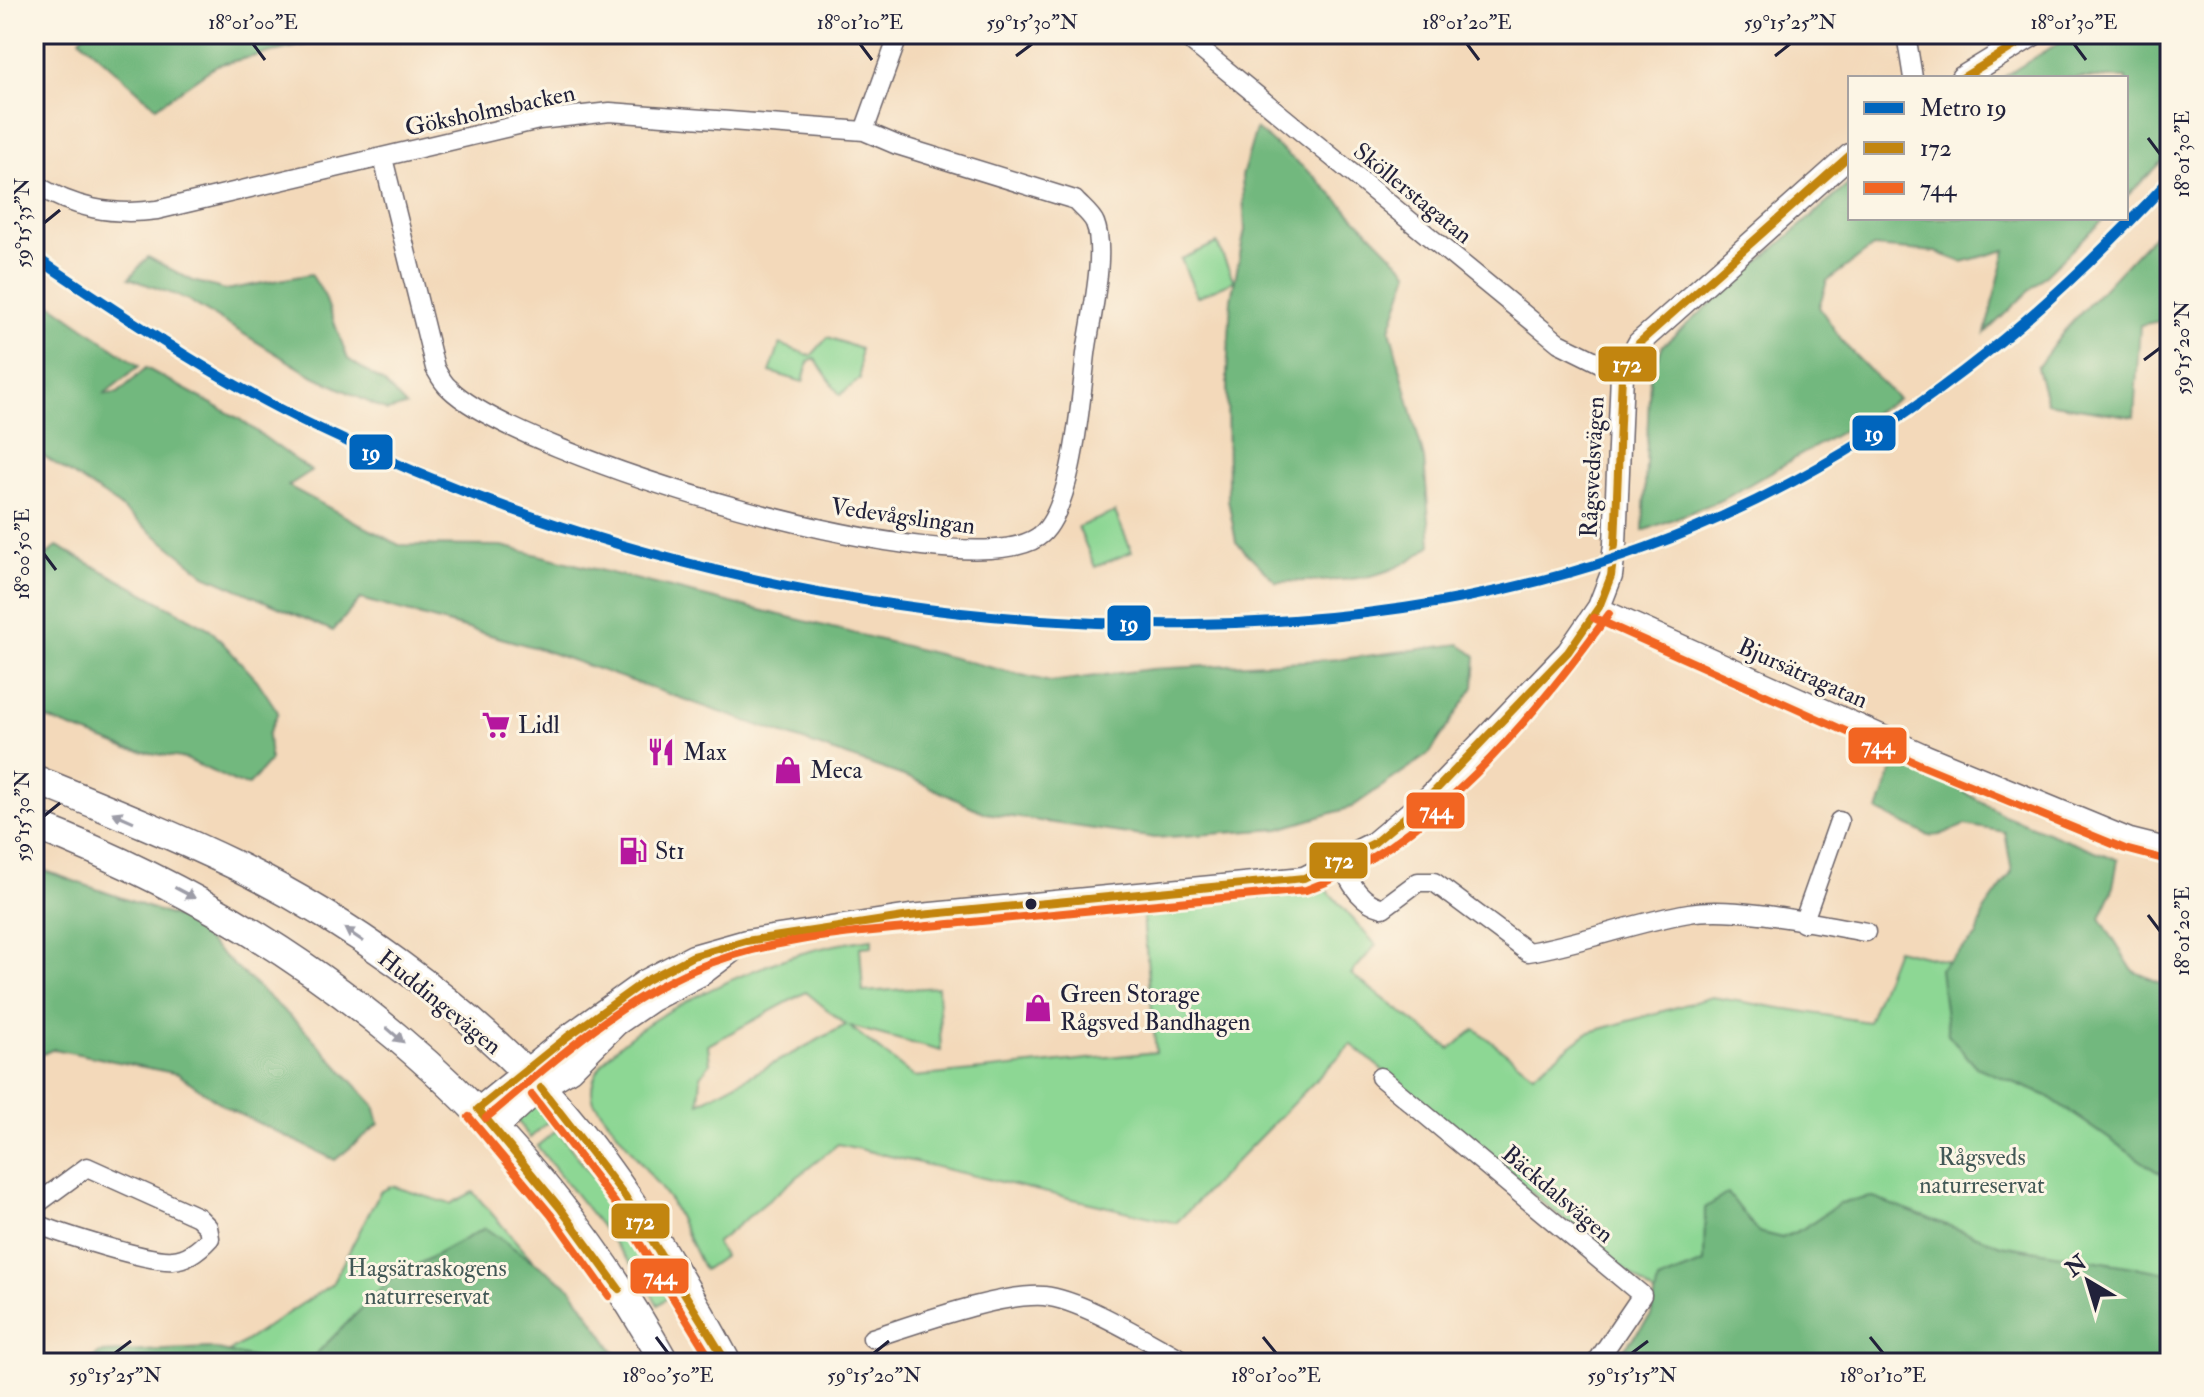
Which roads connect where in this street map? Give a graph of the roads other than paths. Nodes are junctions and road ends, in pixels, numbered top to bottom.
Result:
1 (899, 34) edge
2 (1182, 34) edge
3 (1906, 34) edge
4 (2034, 34) edge
5 (1913, 76) edge
6 (1965, 76) edge
7 (864, 131) junction
8 (1848, 157) edge
9 (383, 158) junction
10 (34, 184) edge
11 (1622, 374) junction
12 (1599, 607) junction
13 (34, 779) edge
14 (1839, 821) dead end
15 (34, 827) edge
16 (2170, 848) edge
17 (1340, 863) junction
18 (1803, 923) junction
19 (1866, 932) dead end
20 (1380, 1077) dead end
21 (532, 1080) junction
22 (487, 1119) junction
23 (34, 1206) edge
24 (34, 1223) edge
25 (872, 1338) dead end
26 (665, 1363) edge
27 (727, 1363) edge
28 (1189, 1363) edge
29 (1596, 1363) edge

1 - 7 street
2 - 11 street, Sköllerstagatan
3 - 5 street
4 - 6 street
7 - 9 street, Göksholmsbacken
7 - 9 street, Vedevågslingan
8 - 11 street, Rågsvedsvägen
9 - 10 street, Göksholmsbacken
11 - 12 street, Rågsvedsvägen
12 - 16 street, Bjursätragatan
12 - 17 street, Rågsvedsvägen
21 -> 13 main road, Huddingevägen
14 - 18 street
15 -> 22 main road
17 - 18 street
17 - 21 street, Rågsvedsvägen
18 - 19 street
20 - 29 street, Bäckdalsvägen
21 - 22 street, Rågsvedsvägen
21 - 27 main road, Huddingevägen
22 - 26 main road
23 - 24 street
25 - 28 street

